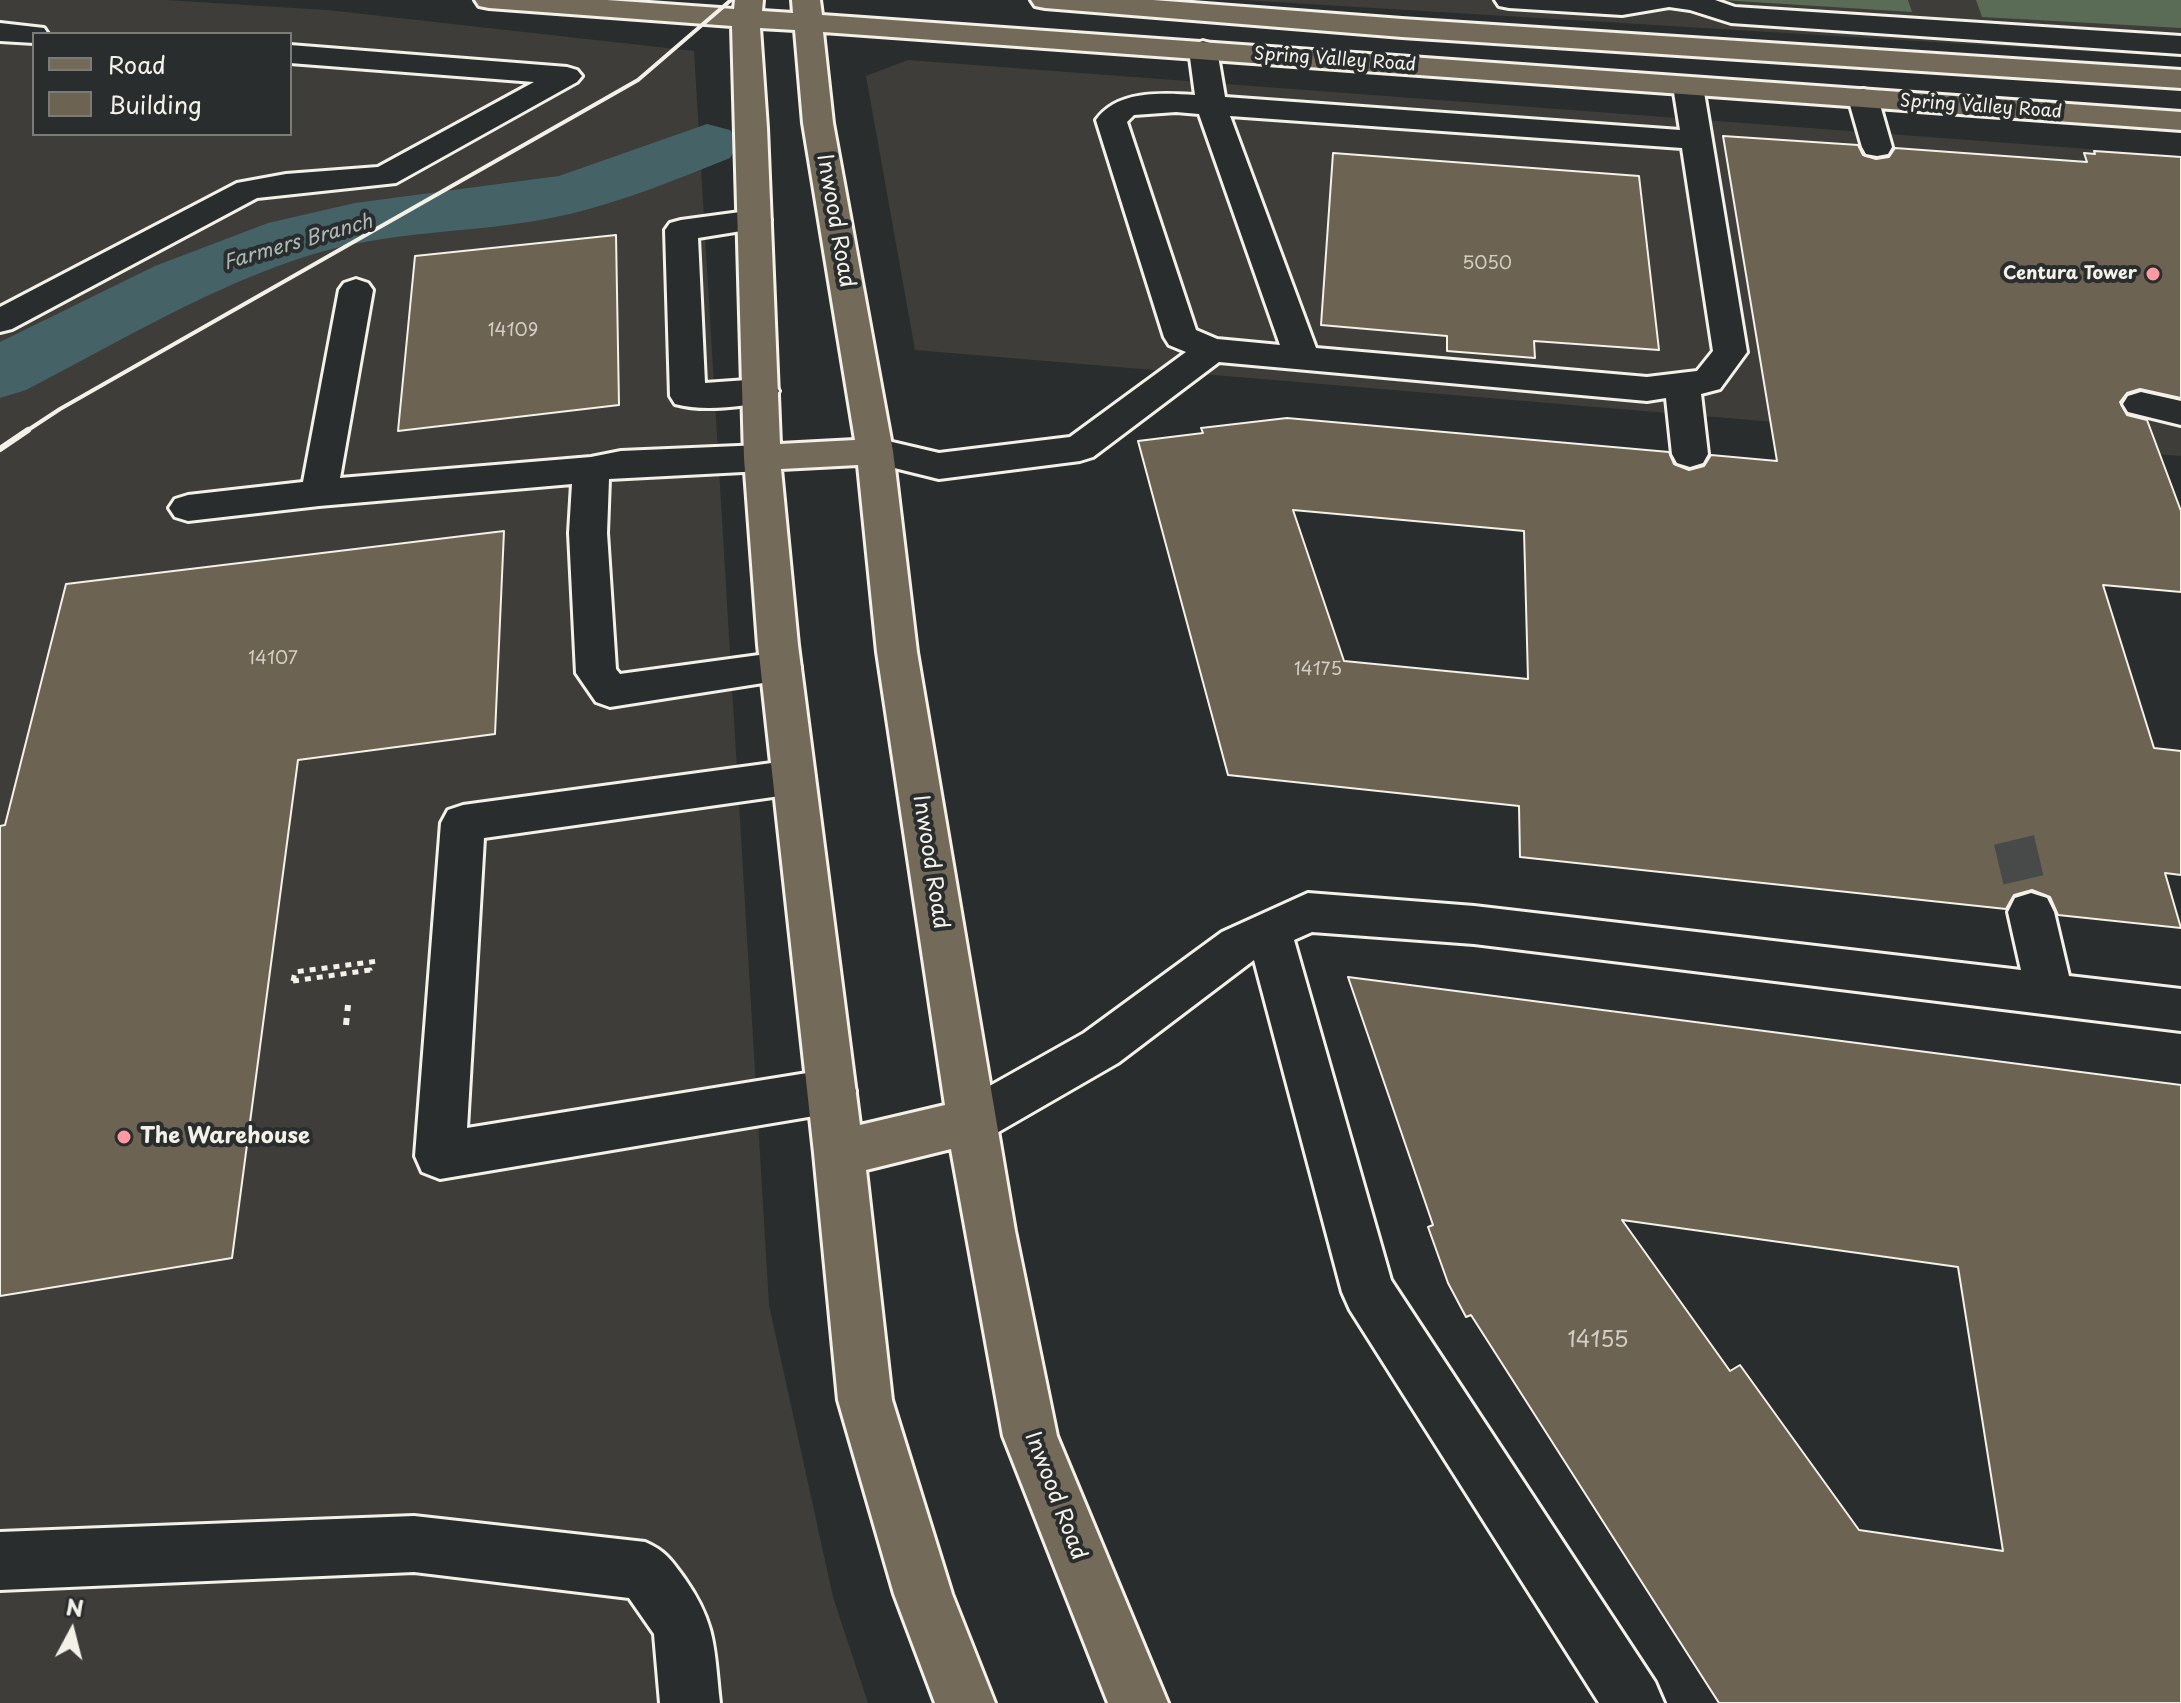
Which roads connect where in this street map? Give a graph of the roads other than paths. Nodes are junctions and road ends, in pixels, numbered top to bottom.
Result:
1 (489, 0) edge
2 (1045, 0) edge
3 (1509, 0) edge
4 (1664, 0) edge
5 (1674, 0) edge
6 (1159, 5) edge
7 (1622, 7) junction
8 (748, 9) edge
9 (807, 11) edge
10 (1731, 15) junction
11 (1402, 28) junction
12 (0, 32) edge
13 (32, 34) edge
14 (1059, 40) junction
15 (1627, 44) junction
16 (2181, 45) edge
17 (1203, 50) junction
18 (1737, 51) junction
19 (292, 54) edge
20 (2181, 79) edge
21 (1688, 86) junction
22 (1863, 98) junction
23 (1211, 106) junction
24 (2181, 121) edge
25 (1696, 140) junction
26 (1877, 147) dead end
27 (755, 220) junction
28 (356, 290) dead end
29 (0, 321) edge
30 (1212, 350) junction
31 (1302, 358) junction
32 (1682, 384) junction
33 (761, 391) junction
34 (2141, 404) dead end
35 (2181, 413) edge
36 (875, 451) junction
37 (1690, 454) dead end
38 (762, 458) junction
39 (591, 470) junction
40 (319, 493) junction
41 (188, 508) dead end
42 (781, 667) junction
43 (794, 777) junction
44 (2031, 912) tunnel mouth
45 (1269, 932) junction
46 (2050, 995) junction
47 (2181, 1010) edge
48 (832, 1091) junction
49 (971, 1122) junction
50 (839, 1153) junction
51 (0, 1561) edge
52 (690, 1703) edge
53 (965, 1703) edge
54 (1138, 1703) edge
55 (1634, 1703) edge

1 - 8 main road, Spring Valley Road
2 - 6 main road, Spring Valley Road
3 - 7 street
4 - 7 street
5 - 10 street
6 - 11 main road, Spring Valley Road
6 - 14 main road
7 - 15 street
8 - 9 main road, Spring Valley Road
8 - 27 main road
9 - 14 main road, Spring Valley Road
9 - 36 main road, Inwood Road
10 - 16 street
10 - 18 street
11 - 15 main road, Spring Valley Road
11 - 17 main road
12 - 13 street
14 - 17 main road, Spring Valley Road
15 - 18 main road, Spring Valley Road
17 - 21 main road, Spring Valley Road
17 - 23 street
18 - 20 main road, Spring Valley Road
19 - 29 street
21 - 22 main road, Spring Valley Road
21 - 25 street
22 - 24 main road, Spring Valley Road
22 - 26 street
23 - 25 street
23 - 30 street
23 - 31 street
25 - 32 street
27 - 33 main road
27 - 33 street
28 - 40 street
30 - 31 street
30 - 36 street
31 - 32 street
32 - 37 street
33 - 38 main road
34 - 35 street
36 - 38 main road
36 - 49 main road, Inwood Road
38 - 39 street
38 - 42 main road
39 - 40 street
39 - 42 street
40 - 41 street
42 - 43 main road
43 - 48 main road
43 - 48 street
44 - 46 street
45 - 46 street
45 - 49 street
45 - 55 street
46 - 47 street
48 - 50 main road
49 - 50 main road
49 - 54 main road, Inwood Road
50 - 53 main road
51 - 52 street

